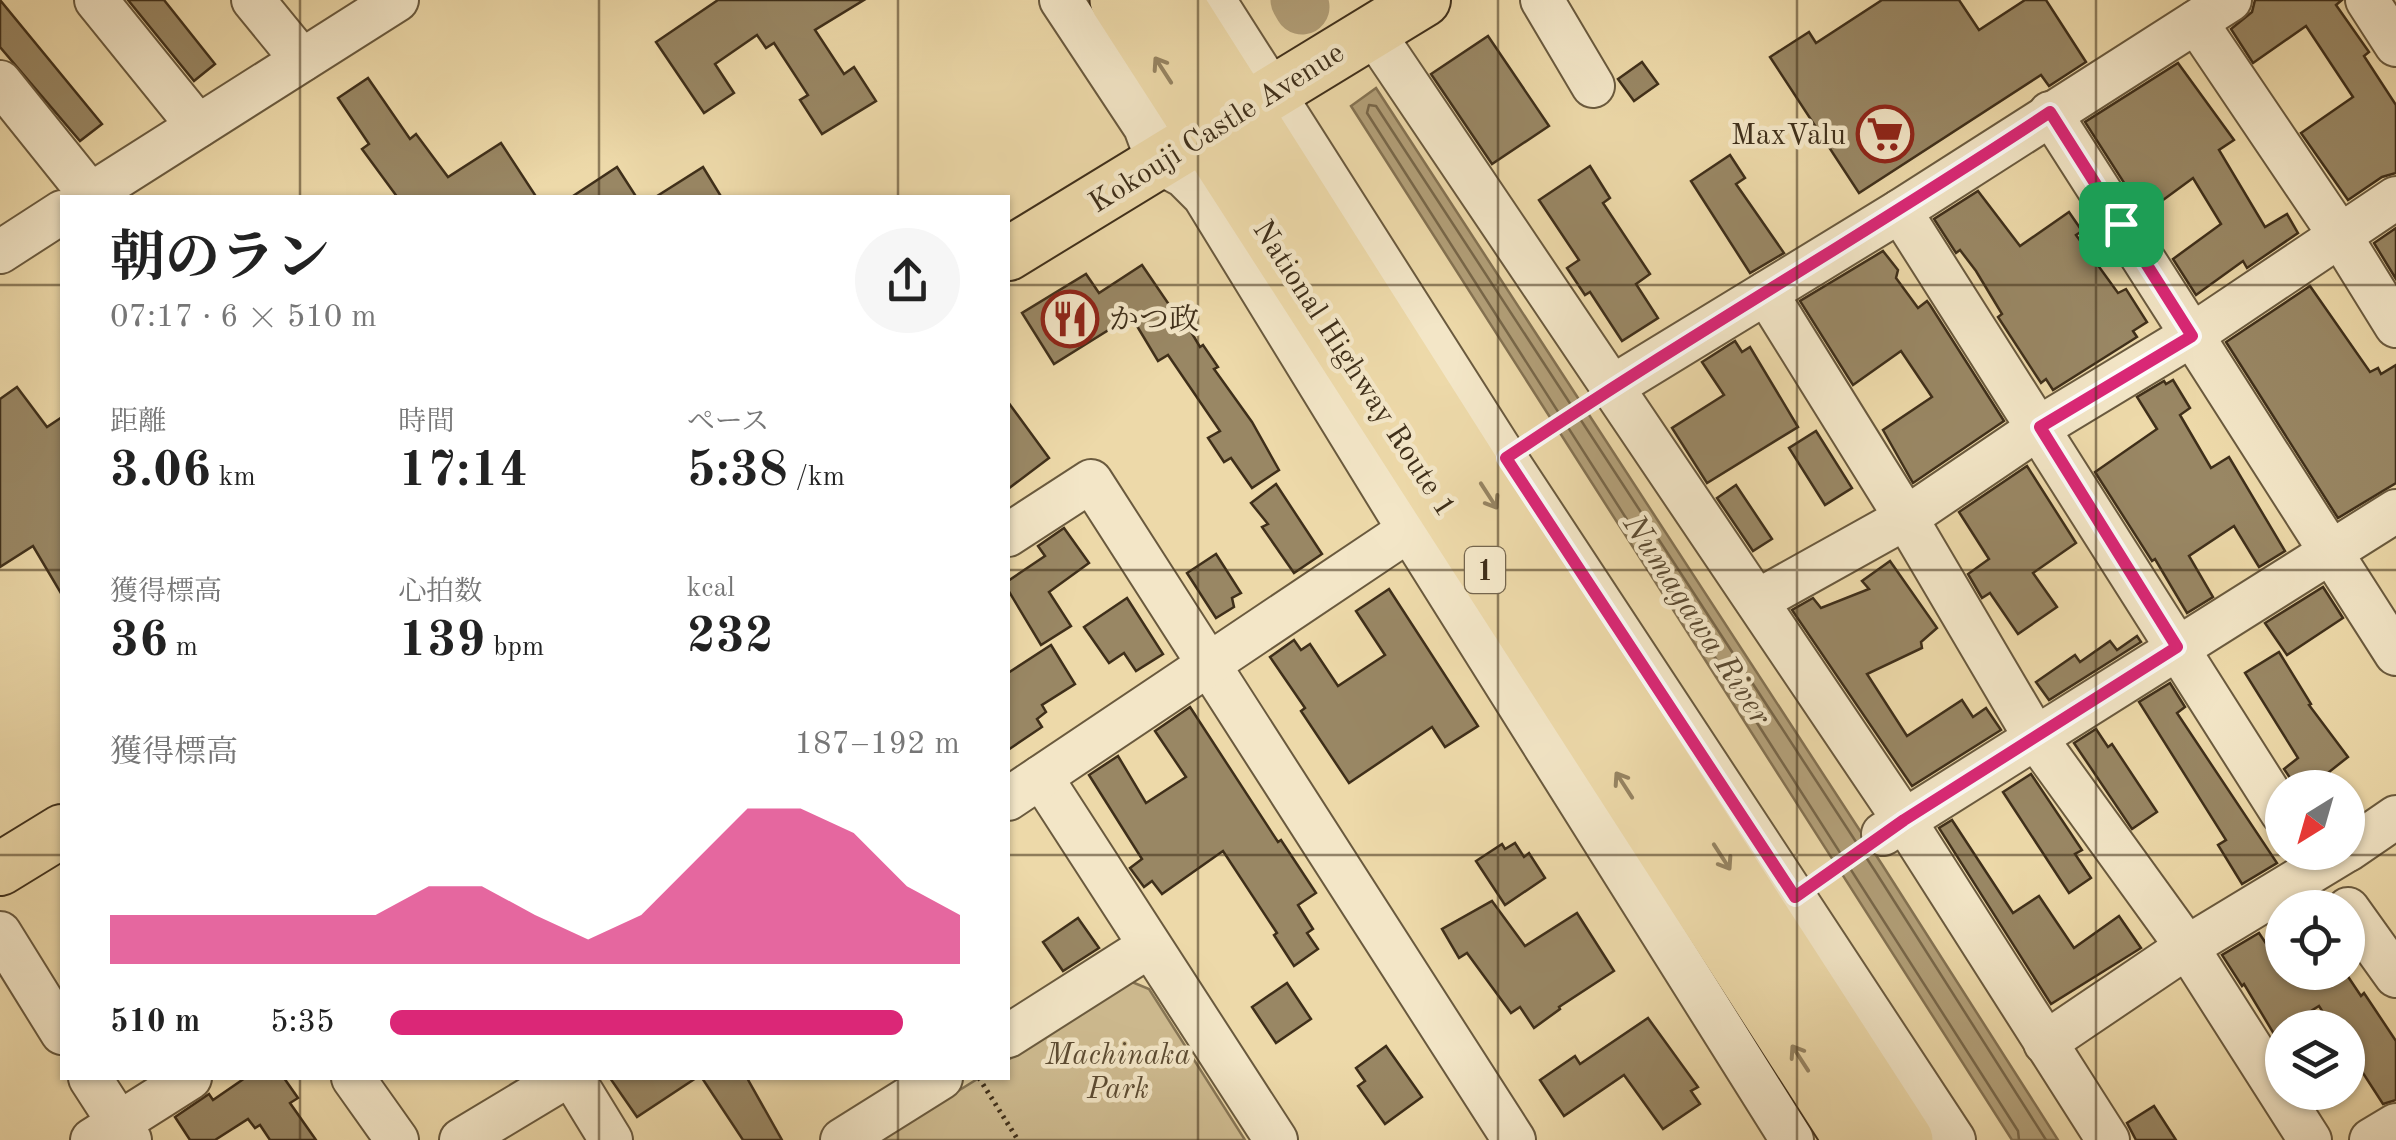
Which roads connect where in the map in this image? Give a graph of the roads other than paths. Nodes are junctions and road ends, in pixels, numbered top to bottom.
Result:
1 (96, 0) edge
2 (253, 0) edge
3 (397, 0) edge
4 (1061, 0) edge
5 (1118, 0) edge
6 (1174, 0) edge
7 (1214, 0) edge
8 (1424, 0) edge
9 (1542, 0) edge
10 (2367, 0) edge
11 (2213, 11) edge
12 (1372, 31) junction
13 (2396, 45) edge
14 (302, 60) junction
15 (0, 82) edge
16 (1593, 86) dead end
17 (1240, 111) junction
18 (2050, 112) junction
19 (198, 126) junction
20 (1158, 162) junction
21 (75, 195) edge
22 (89, 195) edge
23 (2396, 198) edge
24 (1900, 211) junction
25 (60, 213) edge
26 (2339, 234) junction
27 (0, 252) edge
28 (1010, 253) edge
29 (1766, 293) junction
30 (2396, 326) edge
31 (2192, 336) junction
32 (1612, 386) junction
33 (2040, 427) junction
34 (2396, 511) edge
35 (1906, 518) junction
36 (1408, 530) junction
37 (1010, 534) edge
38 (2332, 553) junction
39 (1757, 601) junction
40 (2177, 647) junction
41 (2396, 654) edge
42 (1211, 664) junction
43 (2035, 738) junction
44 (2265, 786) edge
45 (1024, 788) edge
46 (2396, 818) edge
47 (1894, 827) junction
48 (60, 831) edge
49 (2365, 836) edge
50 (0, 869) edge
51 (2307, 870) edge
52 (0, 933) edge
53 (2365, 933) edge
54 (1148, 947) junction
55 (2187, 947) junction
56 (2396, 976) edge
57 (60, 1030) edge
58 (1010, 1035) edge
59 (2045, 1042) junction
60 (91, 1080) edge
61 (187, 1080) edge
62 (355, 1080) edge
63 (561, 1080) edge
64 (574, 1080) edge
65 (938, 1080) edge
66 (2396, 1125) edge
67 (113, 1134) edge
68 (1933, 1137) edge
69 (396, 1140) edge
70 (461, 1140) edge
71 (612, 1140) edge
72 (842, 1140) edge
73 (1276, 1140) edge
74 (1514, 1140) edge
75 (1792, 1140) edge
76 (1852, 1140) edge
77 (2108, 1140) edge
78 (2310, 1140) edge
79 (2371, 1140) edge

1 - 19 street
2 - 14 street
3 - 14 street
4 - 20 street
17 -> 5 highway, National Highway Route 1 / 1
6 - 17 highway, National Highway Route 1 / 1
7 - 17 street
8 - 12 main road, Kokouji Castle Avenue
9 - 16 street
10 - 13 street
11 - 18 street
11 - 26 street
12 - 17 main road, Kokouji Castle Avenue
12 - 32 street
14 - 19 street
15 - 21 street
17 - 20 main road, Kokouji Castle Avenue
17 -> 68 highway, National Highway Route 1 / 1
17 - 68 street
76 -> 17 highway, National Highway Route 1 / 1
18 - 24 street
18 - 31 street
19 - 22 street
20 - 28 main road, Kokouji Castle Avenue
20 - 36 street
23 - 26 street
24 - 29 street
24 - 33 street
25 - 27 street
26 - 30 street
26 - 31 street
29 - 32 street
29 - 35 street
31 - 33 street
31 - 38 street
32 - 39 street
33 - 35 street
33 - 40 street
34 - 38 street
35 - 39 street
35 - 43 street
36 - 42 street
36 - 75 street
37 - 42 street
38 - 40 street
38 - 41 street
39 - 47 street
40 - 43 street
40 - 44 street
42 - 45 street
42 - 74 street
43 - 47 street
43 - 55 street
45 - 54 street
46 - 49 street
47 - 59 street
48 - 50 main road
51 - 55 street
52 - 57 street
53 - 56 street
54 - 58 street
54 - 73 street
55 - 59 street
55 - 78 street
59 - 77 street
60 - 67 street
61 - 67 street
62 - 69 street
63 - 70 street
64 - 71 street
65 - 72 street
66 - 79 street

